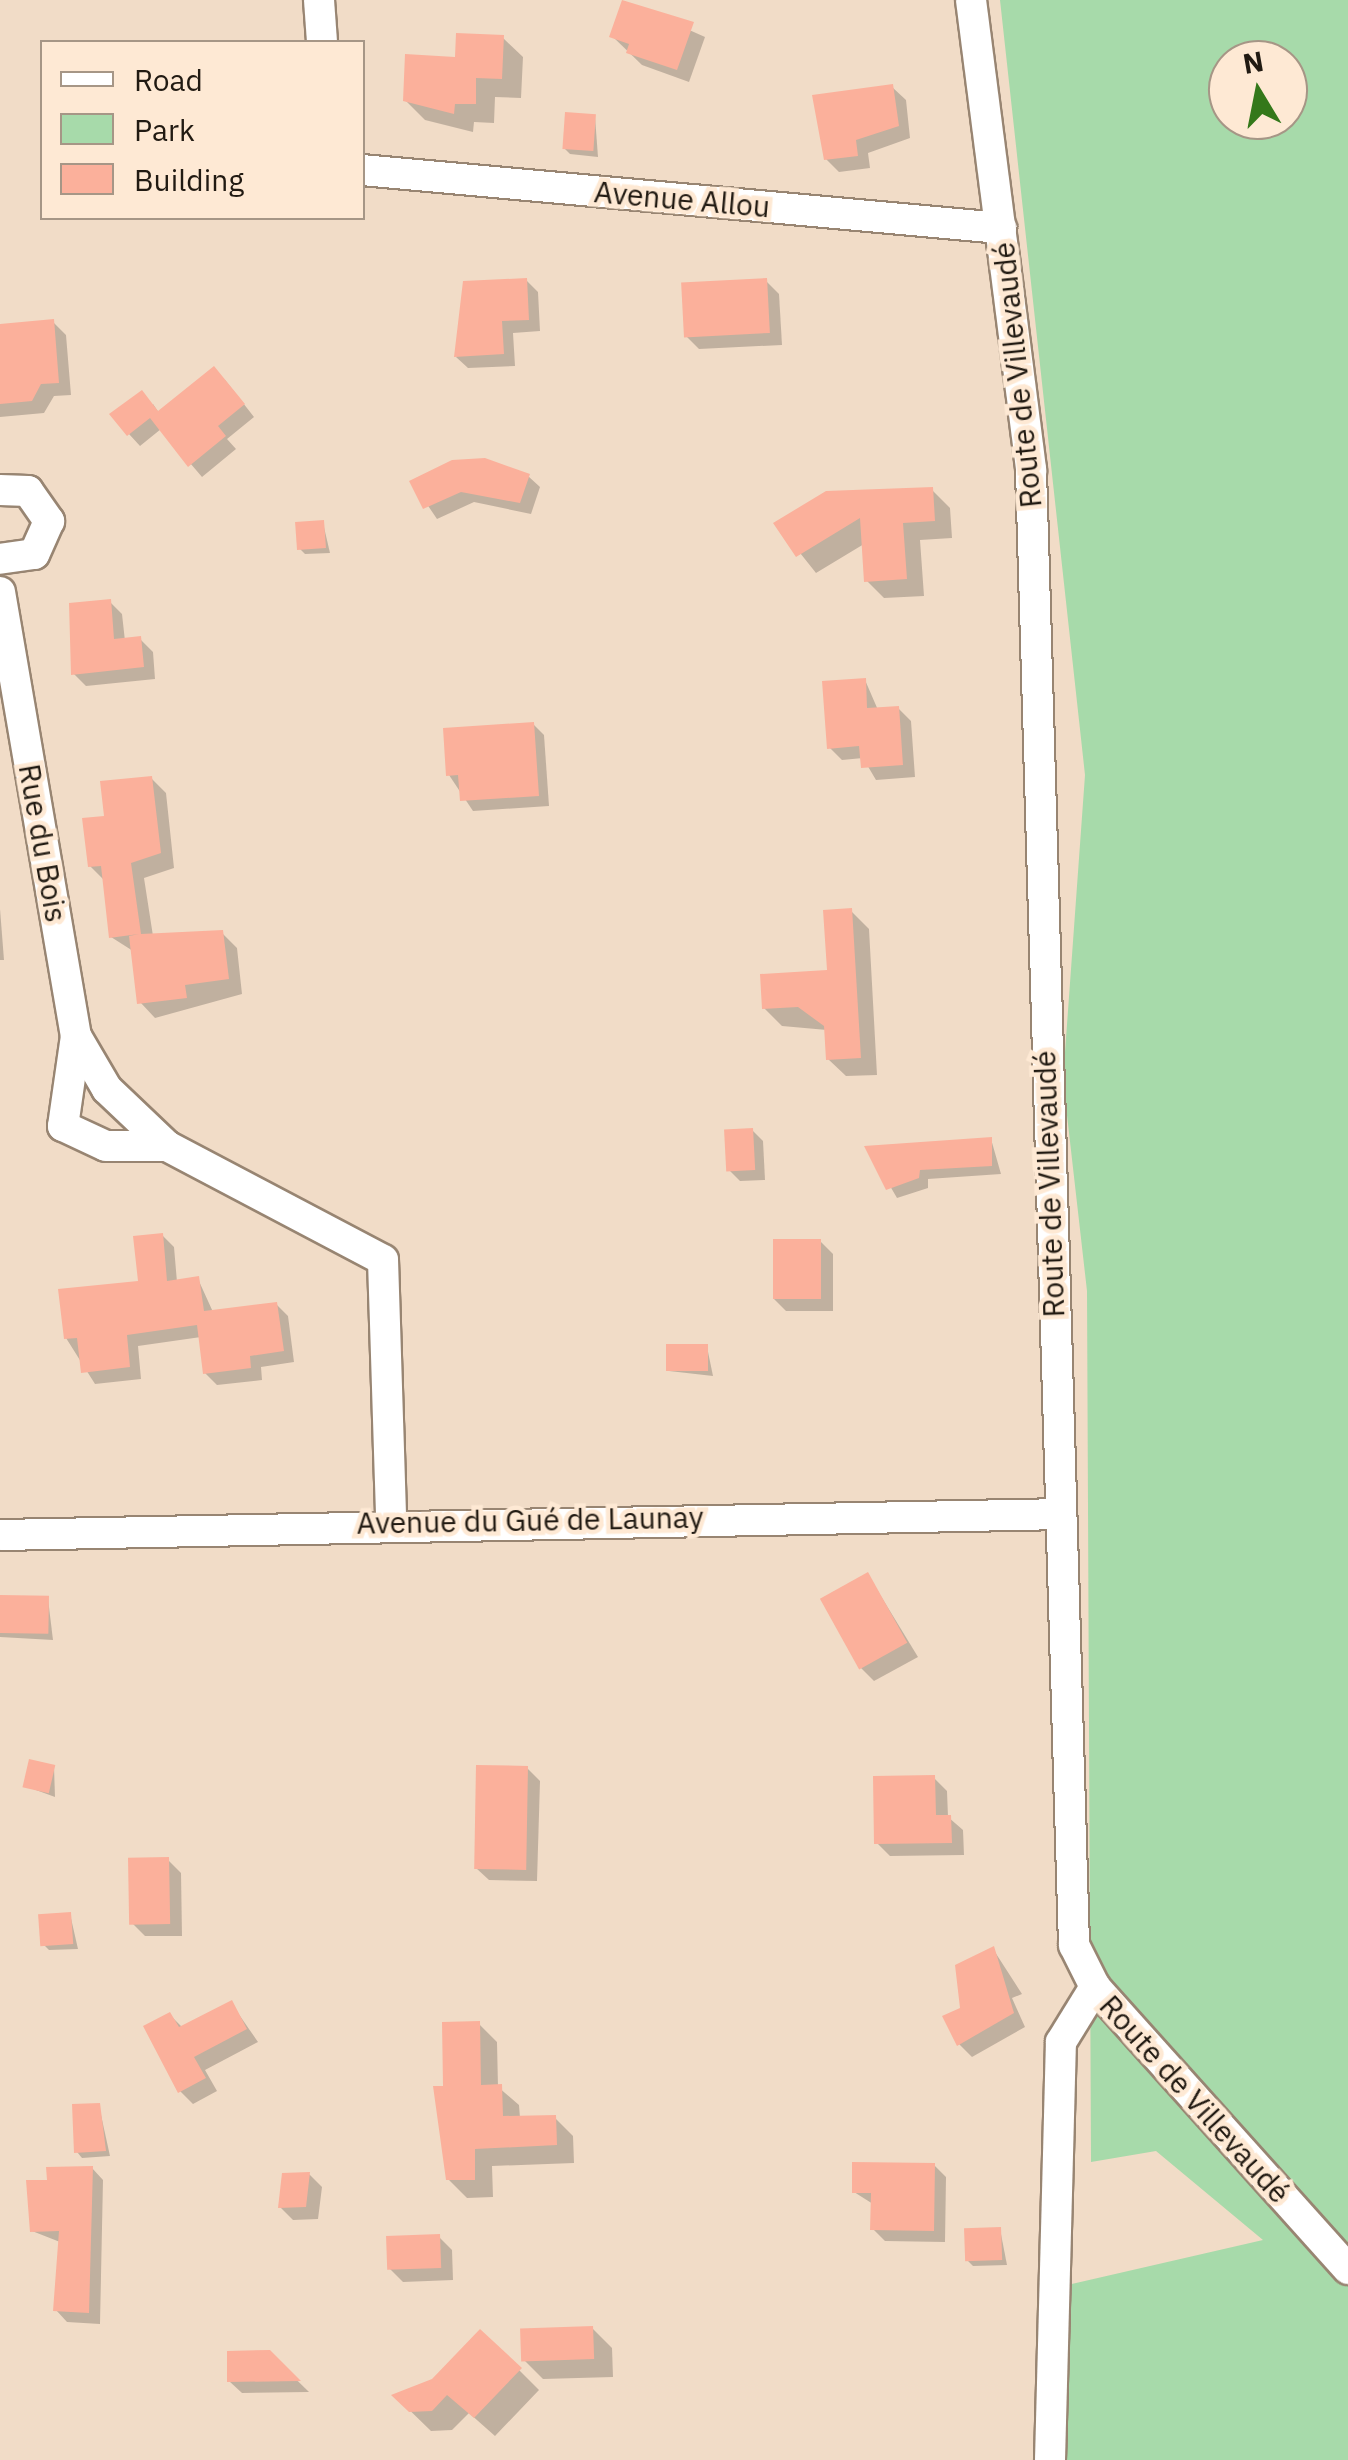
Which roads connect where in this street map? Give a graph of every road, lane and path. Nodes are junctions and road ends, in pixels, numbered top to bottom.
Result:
1 (319, 0) edge
2 (971, 0) edge
3 (322, 40) edge
4 (365, 170) edge
5 (1001, 228) junction
6 (0, 490) edge
7 (0, 559) edge
8 (0, 592) edge
9 (76, 1036) junction
10 (167, 1146) junction
11 (1060, 1514) junction
12 (390, 1520) junction
13 (0, 1535) edge
14 (1094, 1987) junction
15 (1348, 2268) edge
16 (1050, 2460) edge

1 - 3 street
2 - 5 street, Route de Villevaudé
4 - 5 street, Avenue Allou
5 - 11 street, Route de Villevaudé
6 - 7 street
8 - 9 street, Rue du Bois
9 - 10 street, Rue du Bois
9 - 10 street, Rue du Bois
10 - 12 street, Rue du Bois
11 - 12 street, Avenue du Gué de Launay
11 - 14 street, Route de Villevaudé
12 - 13 street, Avenue du Gué de Launay
14 - 15 street, Route de Villevaudé
14 - 16 street

